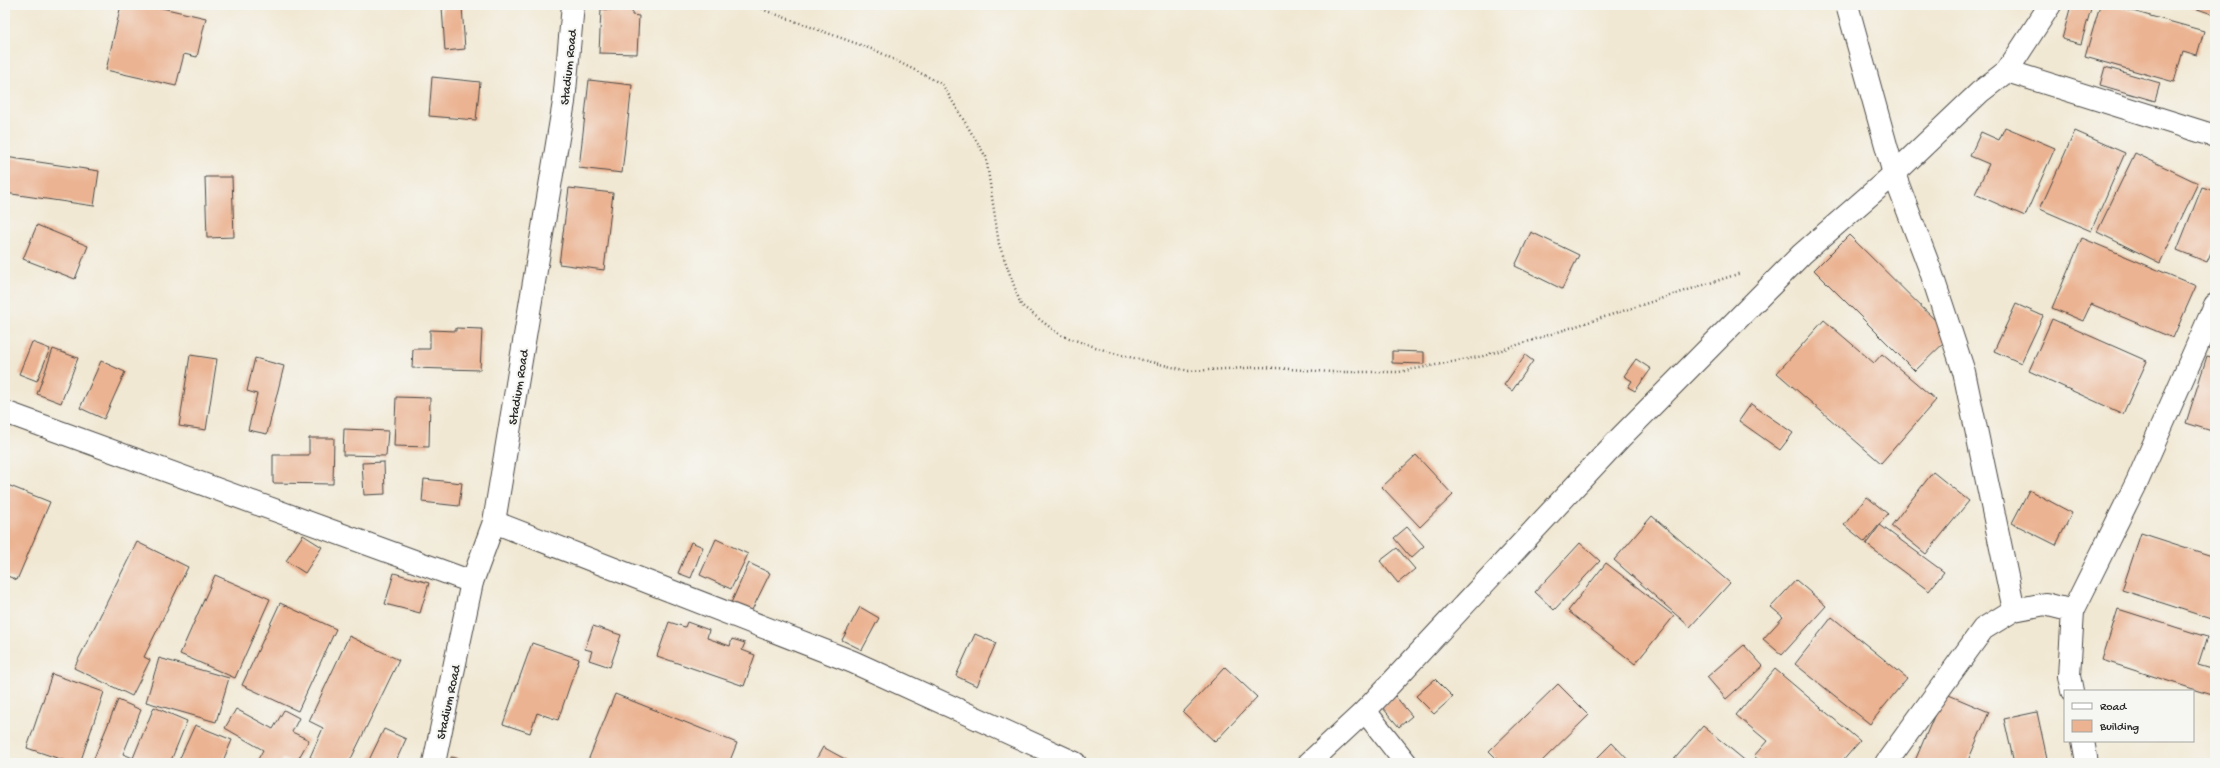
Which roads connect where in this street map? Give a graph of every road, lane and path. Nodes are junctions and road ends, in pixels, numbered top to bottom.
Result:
1 (573, 5) edge
2 (760, 5) edge
3 (1847, 5) edge
4 (2050, 5) edge
5 (2007, 71) junction
6 (2215, 136) edge
7 (1894, 174) junction
8 (1749, 270) dead end
9 (2215, 305) edge
10 (5, 412) edge
11 (494, 522) junction
12 (472, 582) junction
13 (2014, 610) junction
14 (2073, 611) junction
15 (2072, 690) edge
16 (1365, 711) junction
17 (2083, 742) edge
18 (434, 763) edge
19 (1075, 763) edge
20 (1309, 763) edge
21 (1406, 763) edge
22 (1886, 763) edge
23 (2087, 763) edge

1 - 11 street, Stadium Road
2 - 8 path
3 - 7 street
4 - 5 street
5 - 6 street
5 - 7 street
7 - 13 street
7 - 16 street
9 - 14 street
10 - 12 street
11 - 12 street, Stadium Road
11 - 19 street
12 - 18 street, Stadium Road
13 - 14 street
13 - 22 street
14 - 15 street
16 - 20 street
16 - 21 street
17 - 23 street

